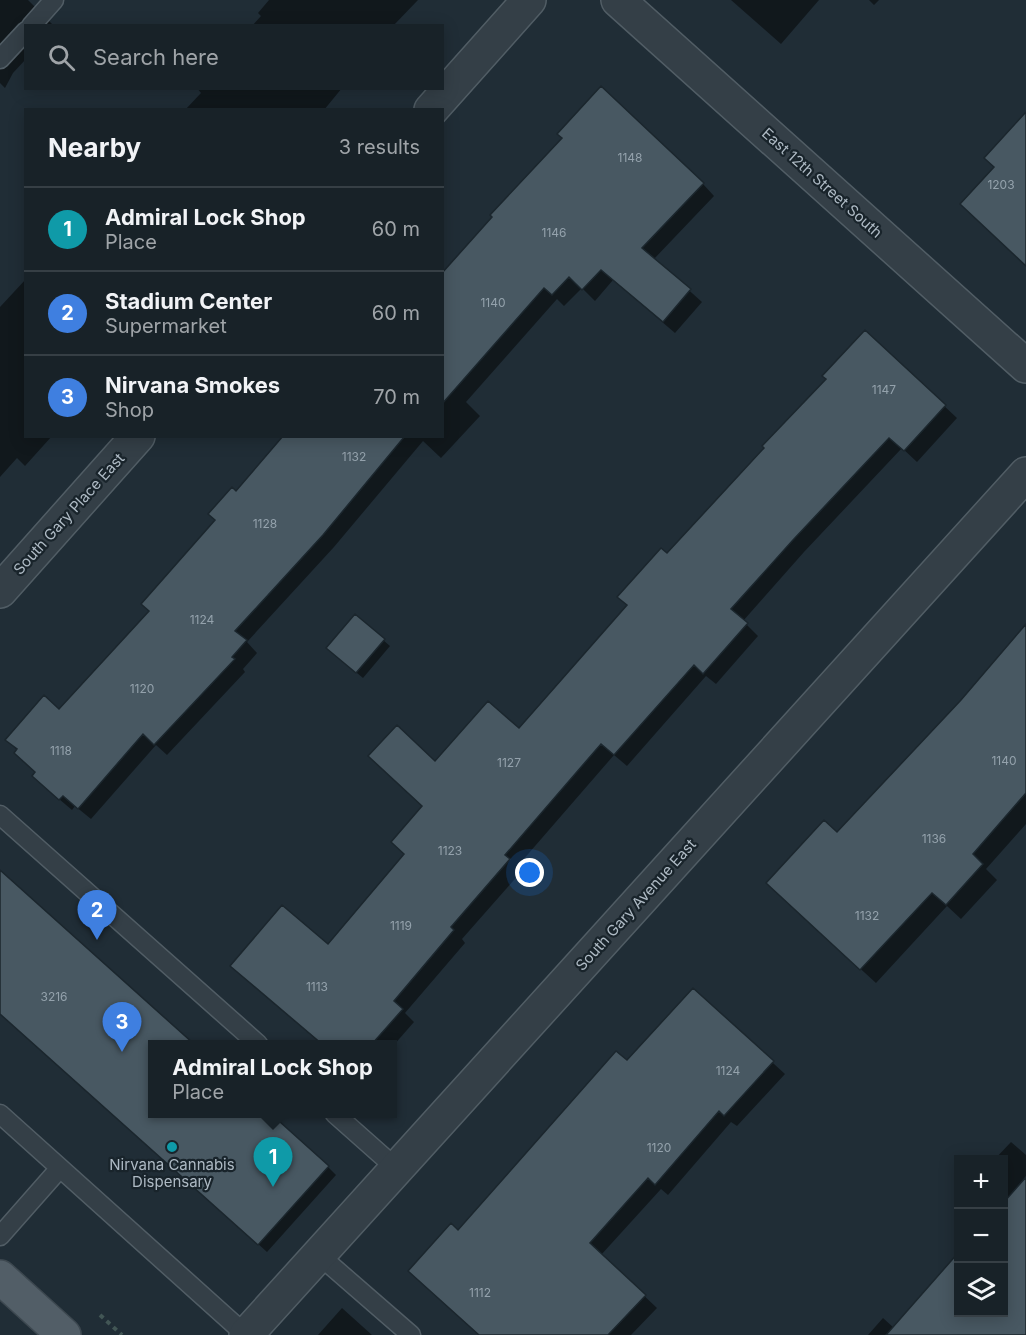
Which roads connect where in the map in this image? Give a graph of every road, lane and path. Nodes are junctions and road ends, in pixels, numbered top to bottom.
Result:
1 (54, 0) edge
2 (529, 0) edge
3 (618, 0) edge
4 (33, 24) edge
5 (24, 33) edge
6 (0, 59) edge
7 (433, 108) edge
8 (1026, 366) edge
9 (136, 438) edge
10 (1026, 474) edge
11 (0, 591) edge
12 (0, 814) edge
13 (254, 1040) edge
14 (0, 1114) edge
15 (341, 1118) edge
16 (60, 1168) junction
17 (397, 1169) junction
18 (0, 1236) edge
19 (320, 1255) junction
20 (0, 1277) edge
21 (64, 1335) edge
22 (246, 1335) edge
23 (411, 1335) edge

1 - 4 lane
2 - 7 street
3 - 8 street, East 12th Street South
5 - 6 lane
9 - 11 street, South Gary Place East
10 - 17 street, South Gary Avenue East
12 - 13 lane
14 - 16 lane
15 - 17 lane
16 - 18 lane
16 - 22 lane
17 - 19 street, South Gary Avenue East
19 - 22 street, South Gary Avenue East
19 - 23 lane
20 - 21 main road

